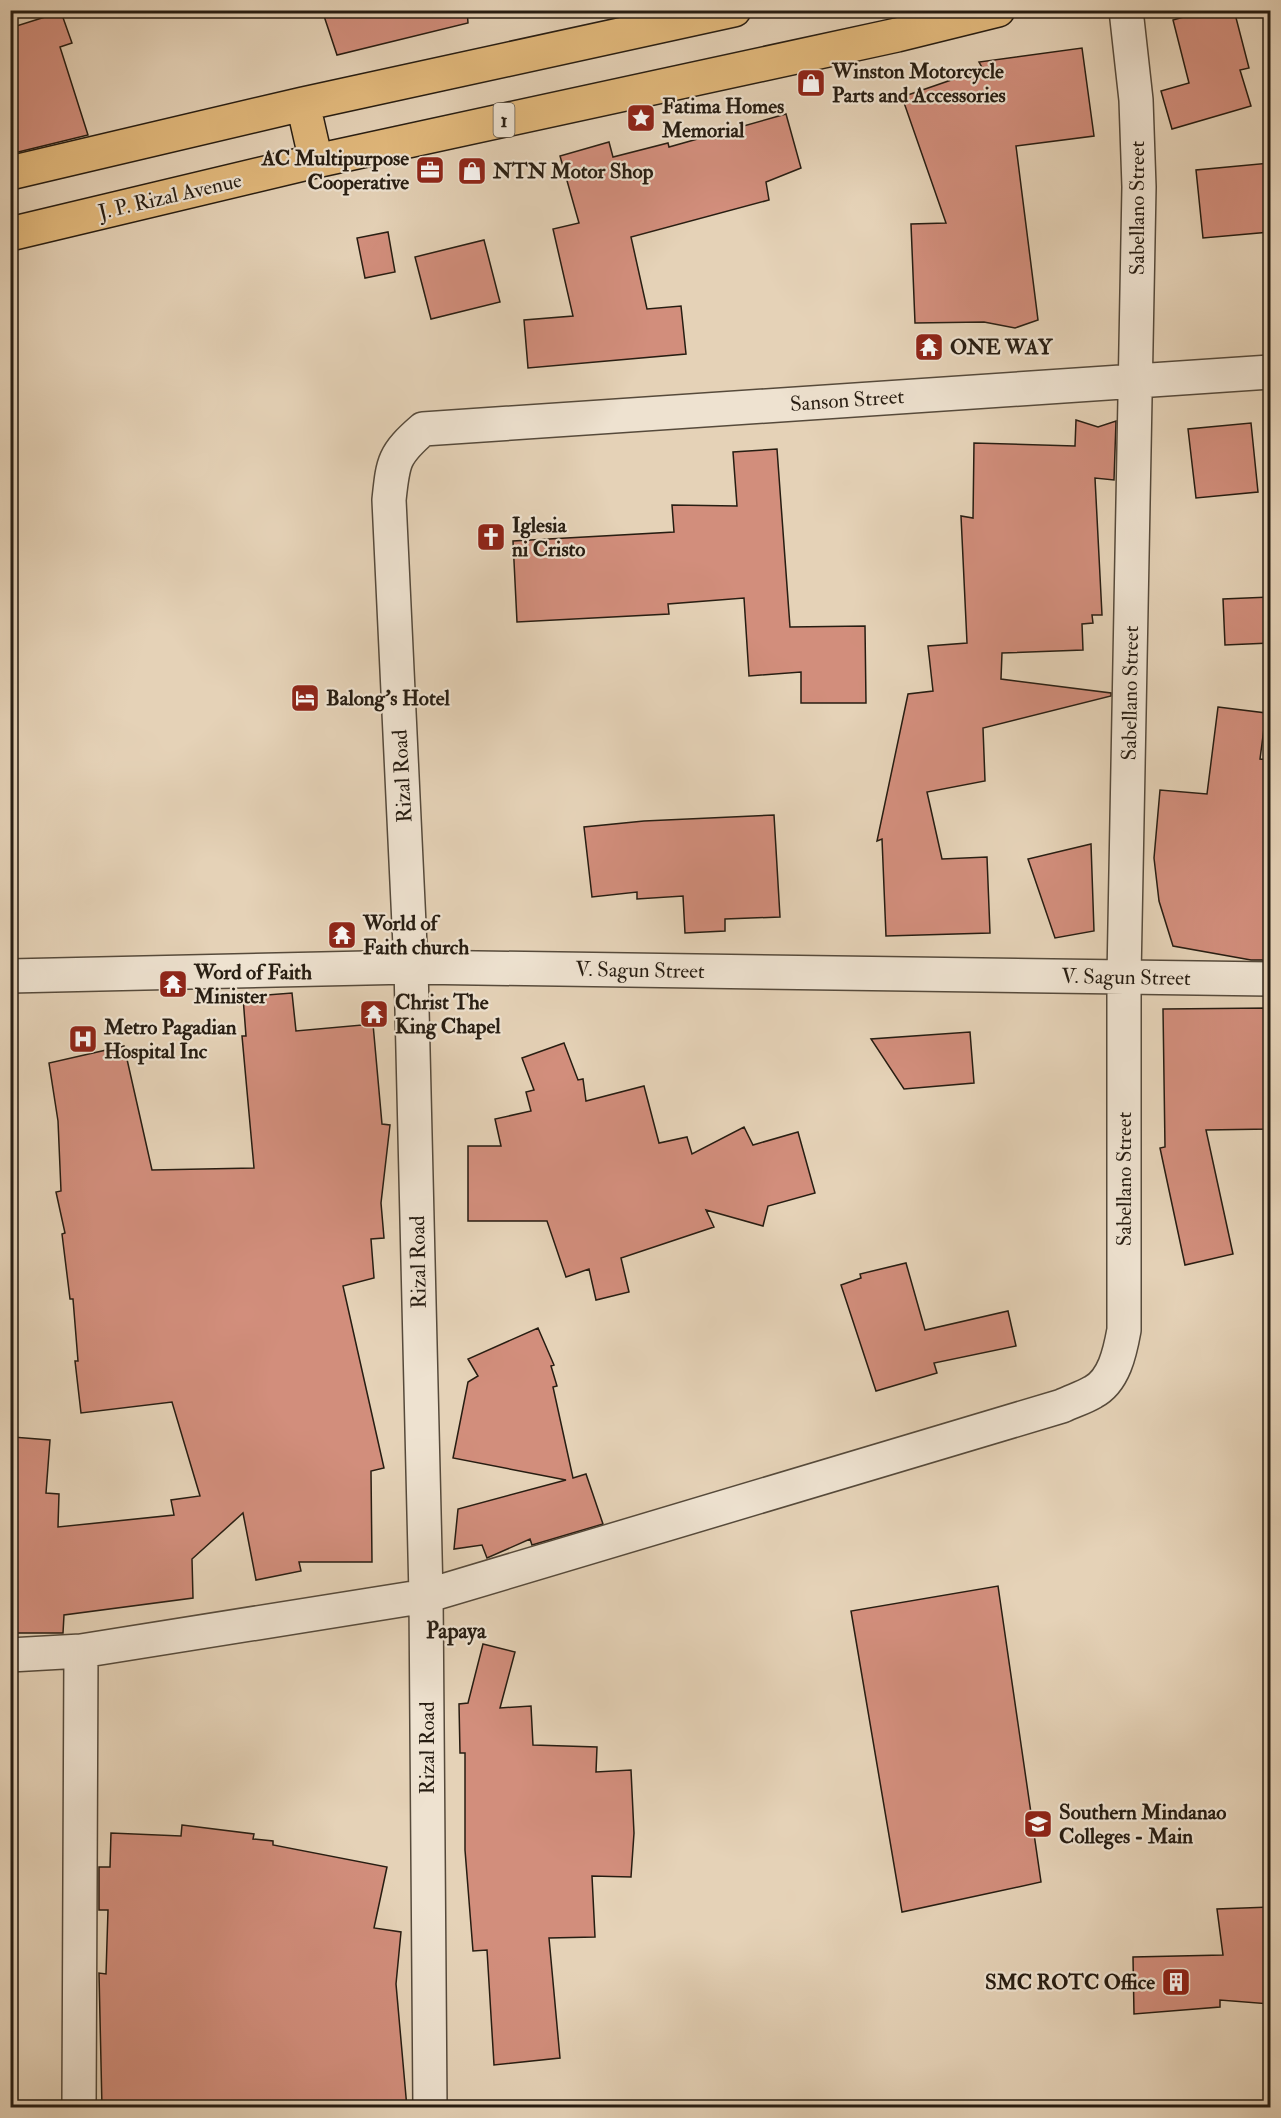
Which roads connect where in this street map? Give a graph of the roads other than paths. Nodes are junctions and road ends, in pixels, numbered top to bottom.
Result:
1 (734, 10) edge
2 (998, 10) edge
3 (1126, 10) edge
4 (303, 104) junction
5 (316, 161) junction
6 (10, 173) edge
7 (10, 234) edge
8 (1270, 372) edge
9 (1135, 380) junction
10 (423, 429) joint
11 (411, 967) junction
12 (10, 976) edge
13 (1124, 977) junction
14 (1270, 979) edge
15 (426, 1596) junction
16 (81, 1651) junction
17 (10, 1655) edge
18 (80, 2108) edge
19 (430, 2108) edge

1 - 4 main road
2 - 5 main road, J. P. Rizal Avenue / 1
3 - 9 street, Sabellano Street
4 - 5 main road
4 - 6 main road
5 - 7 main road, J. P. Rizal Avenue / 1
8 - 9 street, Sanson Street
9 - 10 street, Sanson Street
9 - 13 street, Sabellano Street
10 - 11 street, Rizal Road
11 - 12 street, V. Sagun Street
11 - 13 street, V. Sagun Street
11 - 15 street, Rizal Road
13 - 14 street, V. Sagun Street
13 - 15 street, Sabellano Street
15 - 16 street
15 - 19 street, Rizal Road
16 - 17 street
16 - 18 street

